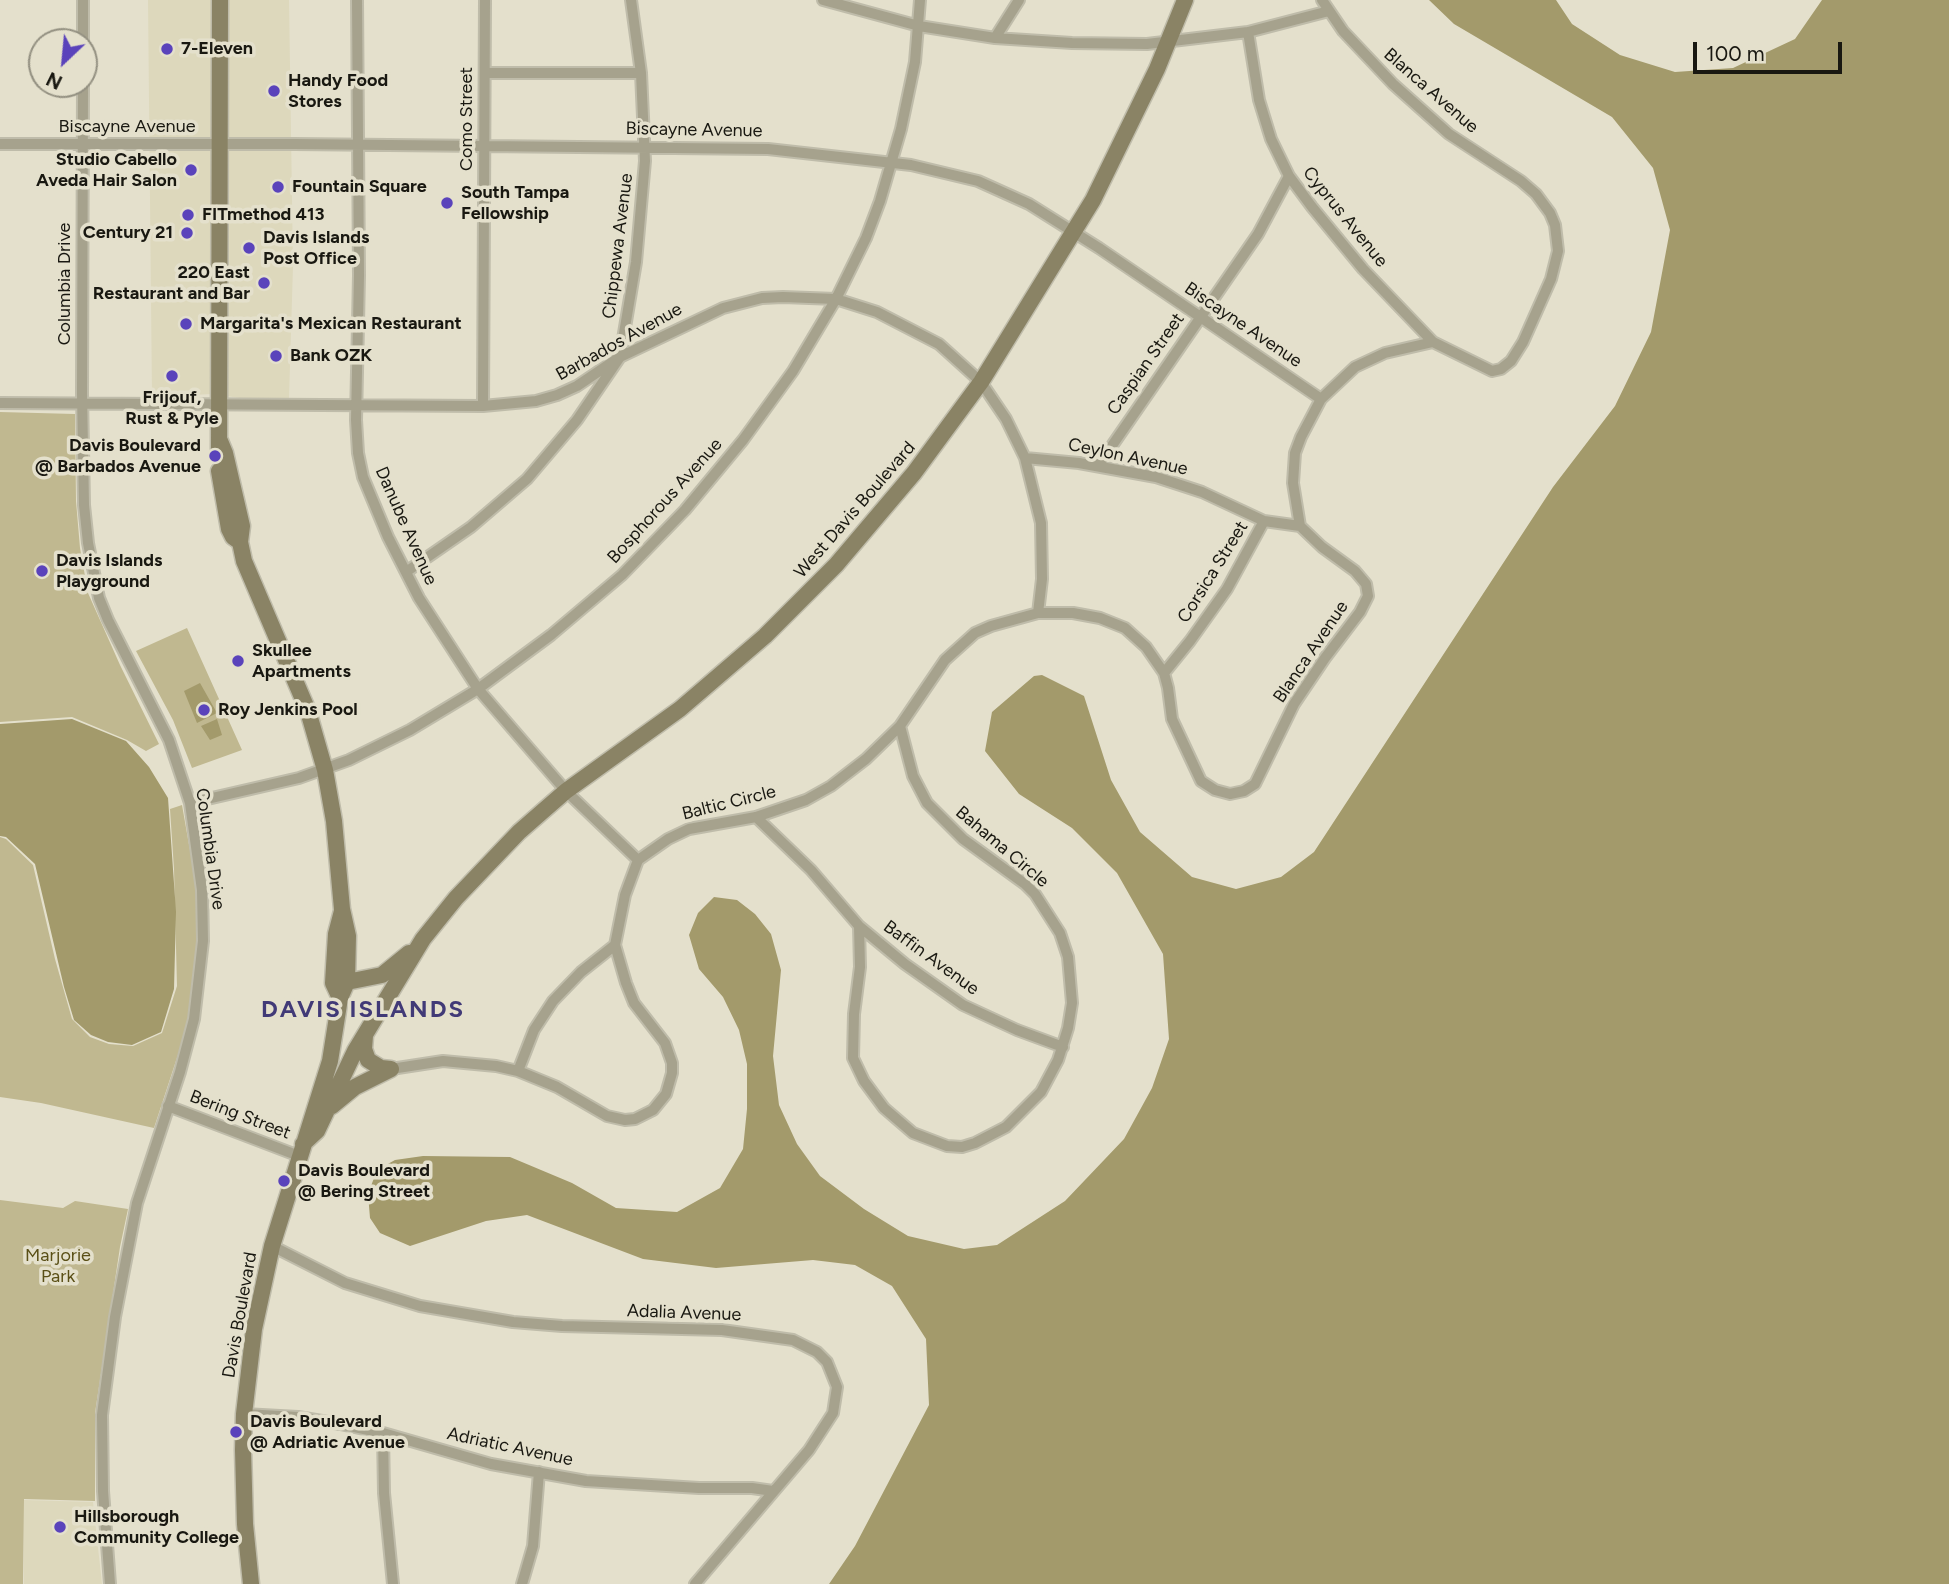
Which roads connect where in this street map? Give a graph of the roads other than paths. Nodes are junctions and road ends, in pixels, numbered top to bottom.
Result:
1 (83, 0) edge
2 (220, 0) edge
3 (358, 0) edge
4 (485, 0) edge
5 (631, 0) edge
6 (824, 0) edge
7 (920, 0) edge
8 (1019, 0) edge
9 (1185, 0) edge
10 (1322, 0) edge
11 (1329, 11) junction
12 (919, 26) junction
13 (83, 28) edge
14 (1248, 32) junction
15 (995, 38) junction
16 (1168, 42) junction
17 (485, 73) junction
18 (641, 73) junction
19 (83, 98) edge
20 (0, 144) edge
21 (220, 144) junction
22 (83, 145) junction
23 (357, 145) junction
24 (485, 145) junction
25 (645, 147) junction
26 (892, 162) junction
27 (1289, 176) junction
28 (1074, 231) junction
29 (836, 299) junction
30 (1200, 317) junction
31 (1433, 342) junction
32 (620, 356) junction
33 (1492, 370) joint
34 (981, 382) junction
35 (1321, 399) junction
36 (0, 402) edge
37 (83, 404) junction
38 (219, 404) junction
39 (356, 405) junction
40 (483, 406) junction
41 (1025, 458) junction
42 (1098, 466) junction
43 (1264, 521) junction
44 (1300, 526) junction
45 (406, 572) junction
46 (1038, 613) junction
47 (1164, 673) junction
48 (478, 689) junction
49 (900, 726) junction
50 (325, 770) junction
51 (566, 791) junction
52 (190, 803) junction
53 (756, 817) junction
54 (638, 860) junction
55 (342, 909) junction
56 (859, 926) junction
57 (423, 939) junction
58 (615, 945) junction
59 (347, 982) junction
60 (340, 998) junction
61 (366, 1034) junction
62 (1063, 1047) junction
63 (391, 1069) junction
64 (518, 1071) junction
65 (168, 1107) junction
66 (328, 1110) junction
67 (301, 1150) junction
68 (272, 1247) junction
69 (244, 1414) junction
70 (383, 1433) junction
71 (539, 1472) junction
72 (773, 1491) junction
73 (110, 1584) edge
74 (251, 1584) edge
75 (393, 1584) edge
76 (522, 1584) edge
77 (695, 1584) edge

1 - 13 street
2 - 21 street
3 - 23 street, Danube Avenue
4 - 17 street, Como Street
5 - 18 street, Chippewa Avenue
6 - 12 street
7 - 12 street, Bosphorous Avenue
8 - 15 street
9 - 16 street, West Davis Boulevard
10 - 11 street, Blanca Avenue
11 - 14 street
11 - 33 street, Blanca Avenue
12 - 15 street
12 - 26 street, Bosphorous Avenue
14 - 16 street
14 - 27 street, Cyprus Avenue
15 - 16 street
16 - 28 street, West Davis Boulevard
17 - 18 street
17 - 24 street, Como Street
18 - 25 street, Chippewa Avenue
19 - 22 street, Columbia Drive
20 - 22 street, Biscayne Avenue
21 - 22 street, Biscayne Avenue
21 - 23 street, Biscayne Avenue
21 - 38 street
22 - 37 street, Columbia Drive
23 - 24 street, Biscayne Avenue
23 - 39 street, Danube Avenue
24 - 25 street, Biscayne Avenue
24 - 40 street, Como Street
25 - 26 street, Biscayne Avenue
25 - 32 street, Chippewa Avenue
26 - 28 street, Biscayne Avenue
26 - 29 street, Bosphorous Avenue
27 - 30 street, Caspian Street
27 - 31 street, Cyprus Avenue
28 - 30 street, Biscayne Avenue
28 - 34 street, West Davis Boulevard
29 - 32 street, Barbados Avenue
29 - 34 street, Barbados Avenue
29 - 48 street, Bosphorous Avenue
30 - 35 street, Biscayne Avenue
30 - 42 street, Caspian Street
31 - 33 street, Cyprus Avenue
31 - 35 street
32 - 40 street, Barbados Avenue
32 - 45 street, Chippewa Avenue
34 - 41 street, Barbados Avenue
34 - 51 street, West Davis Boulevard
35 - 44 street
36 - 37 street, Barbados Avenue
37 - 38 street, Barbados Avenue
37 - 52 street, Columbia Drive
38 - 39 street, Barbados Avenue
38 - 50 street
39 - 40 street, Barbados Avenue
39 - 45 street, Danube Avenue
41 - 42 street, Ceylon Avenue
41 - 46 street, Barbados Avenue
42 - 43 street, Ceylon Avenue
43 - 44 street, Ceylon Avenue
43 - 47 street, Corsica Street
44 - 47 street, Blanca Avenue
45 - 48 street, Danube Avenue
46 - 47 street, Baltic Circle
46 - 49 street, Baltic Circle
48 - 50 street, Bosphorous Avenue
48 - 51 street, Danube Avenue
49 - 53 street, Baltic Circle
49 - 62 street, Bahama Circle
50 - 52 street, Bosphorous Avenue
50 - 55 street
51 - 54 street, Danube Avenue
51 - 57 street, West Davis Boulevard
52 - 65 street, Columbia Drive
53 - 54 street, Baltic Circle
53 - 56 street
54 - 58 street
55 - 59 street
55 - 60 street
56 - 62 street, Baffin Avenue
56 - 62 street, Bahama Circle
57 - 59 street, West Davis Boulevard
57 - 61 street, West Davis Boulevard
58 - 64 street
58 - 64 street
59 - 60 street
60 - 67 street, Davis Boulevard
61 - 63 street
61 - 66 street, West Davis Boulevard
63 - 64 street
63 - 66 street
65 - 67 street, Bering Street
65 - 73 street, Columbia Drive
66 - 67 street, West Davis Boulevard
67 - 68 street, Davis Boulevard
68 - 69 street, Davis Boulevard
68 - 72 street, Adalia Avenue
69 - 70 street, Adriatic Avenue
69 - 74 street, Davis Boulevard
70 - 71 street, Adriatic Avenue
70 - 75 street
71 - 72 street, Adriatic Avenue
71 - 76 street
72 - 77 street, Adalia Avenue

